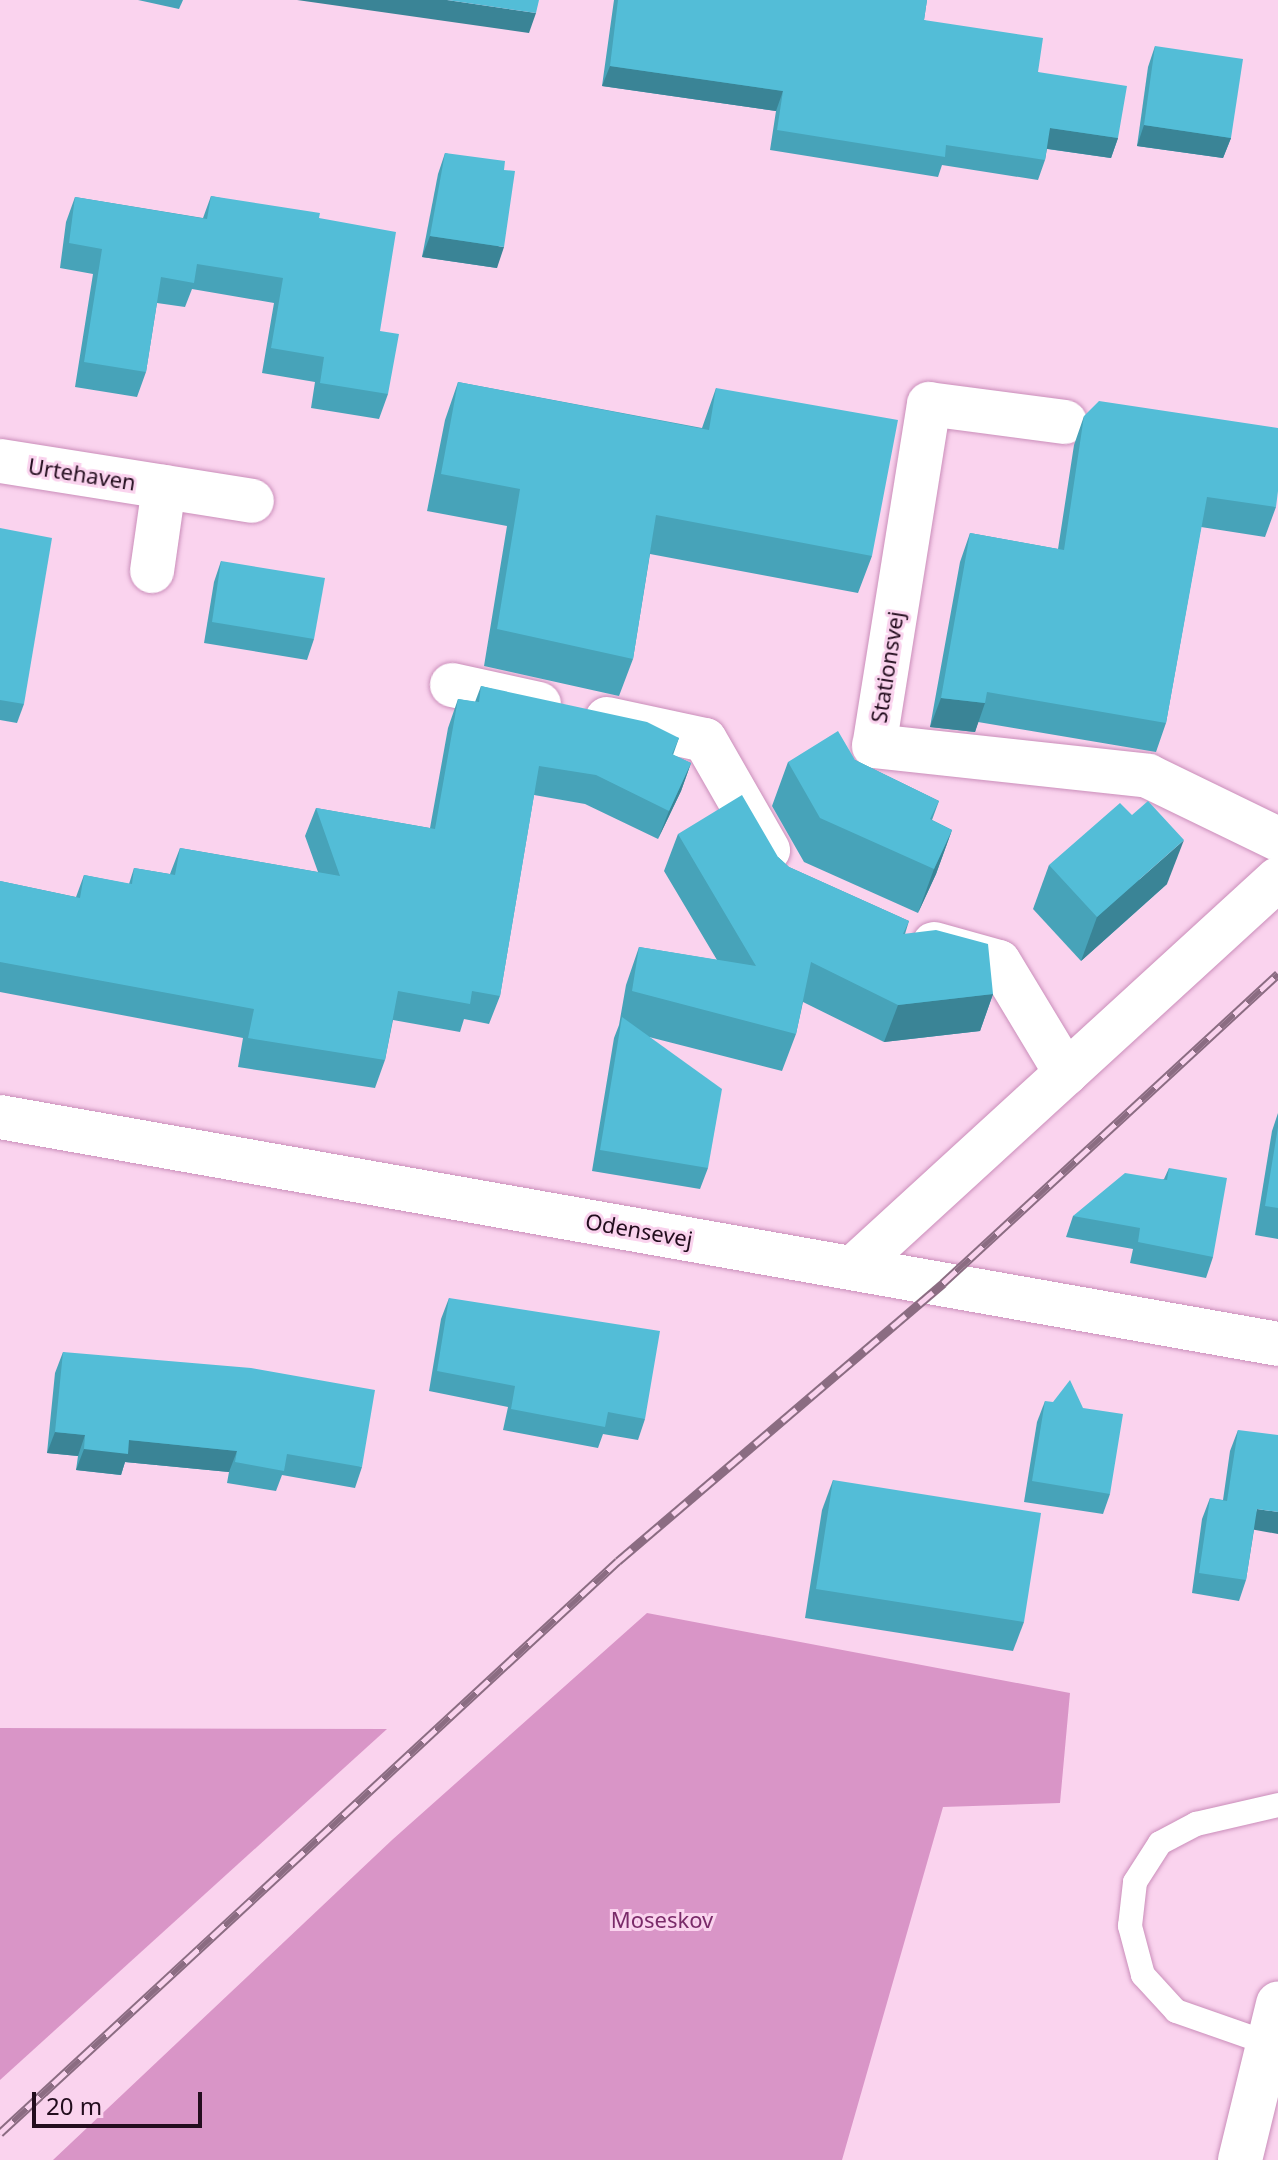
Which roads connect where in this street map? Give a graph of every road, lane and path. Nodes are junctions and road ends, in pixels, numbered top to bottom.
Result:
1 (1065, 422) dead end
2 (0, 461) edge
3 (164, 487) junction
4 (252, 501) dead end
5 (152, 571) dead end
6 (452, 685) dead end
7 (1278, 839) edge
8 (1278, 879) edge
9 (786, 882) edge
10 (900, 933) edge
11 (1066, 1073) junction
12 (0, 1117) edge
13 (853, 1268) junction
14 (1278, 1344) edge
15 (1278, 1805) edge
16 (1275, 2032) edge
17 (1240, 2160) edge

1 - 7 street, Stationsvej
2 - 3 street, Urtehaven
3 - 4 street, Urtehaven
3 - 5 street, Urtehaven
6 - 9 street
8 - 11 street
10 - 11 street
11 - 13 street
12 - 13 street, Odensevej
13 - 14 street, Odensevej
15 - 16 lane
16 - 17 street

